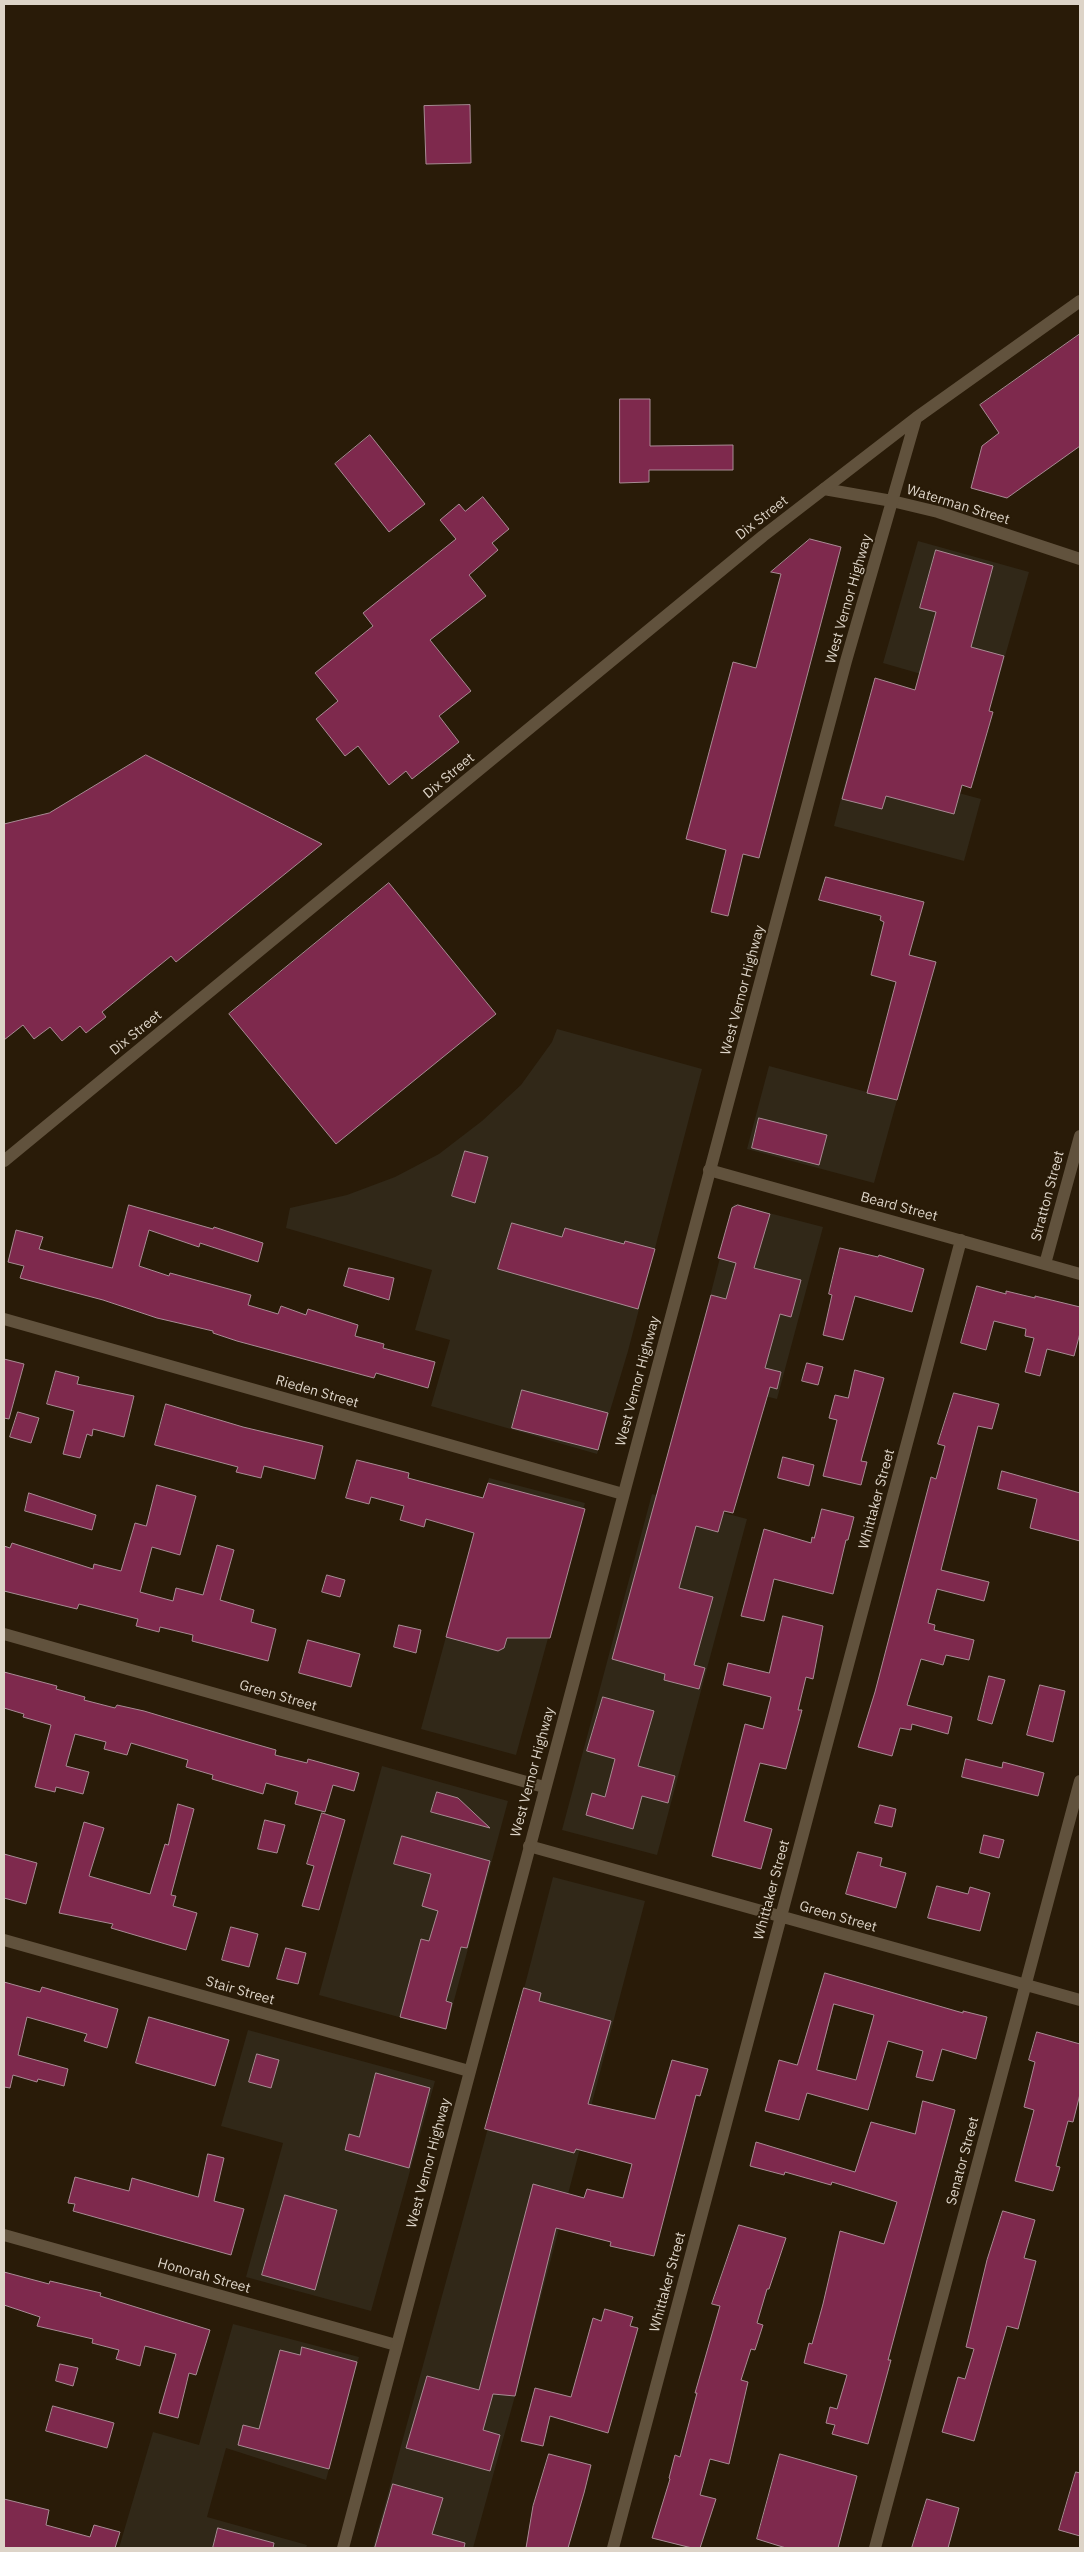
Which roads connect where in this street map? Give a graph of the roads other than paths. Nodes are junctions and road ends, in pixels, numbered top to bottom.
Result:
1 (1080, 301) edge
2 (916, 418) junction
3 (824, 489) junction
4 (892, 501) junction
5 (1080, 559) edge
6 (1080, 1136) edge
7 (4, 1161) edge
8 (709, 1170) junction
9 (961, 1240) junction
10 (1045, 1264) junction
11 (1080, 1274) edge
12 (4, 1319) edge
13 (623, 1494) junction
14 (4, 1634) edge
15 (1080, 1781) edge
16 (544, 1787) junction
17 (529, 1846) junction
18 (781, 1916) junction
19 (4, 1940) edge
20 (1026, 1985) junction
21 (1080, 2000) edge
22 (469, 2071) junction
23 (4, 2235) edge
24 (396, 2345) junction
25 (342, 2548) edge
26 (613, 2548) edge
27 (876, 2548) edge

1 - 2 street
2 - 3 street, Dix Street
2 - 4 street, West Vernor Highway
3 - 4 street, Waterman Street
3 - 7 street, Dix Street
4 - 5 street, Waterman Street
4 - 8 street, West Vernor Highway
6 - 10 street, Stratton Street
8 - 9 street, Beard Street
8 - 13 street, West Vernor Highway
9 - 10 street, Beard Street
9 - 18 street, Whittaker Street
10 - 11 street, Beard Street
12 - 13 street, Rieden Street
13 - 16 street, West Vernor Highway
14 - 16 street, Green Street
15 - 20 street, Senator Street
16 - 17 street, West Vernor Highway
17 - 18 street, Green Street
17 - 22 street, West Vernor Highway
18 - 20 street, Green Street
18 - 26 street, Whittaker Street
19 - 22 street, Stair Street
20 - 21 street, Green Street
20 - 27 street, Senator Street
22 - 24 street, West Vernor Highway
23 - 24 street, Honorah Street
24 - 25 street, West Vernor Highway

